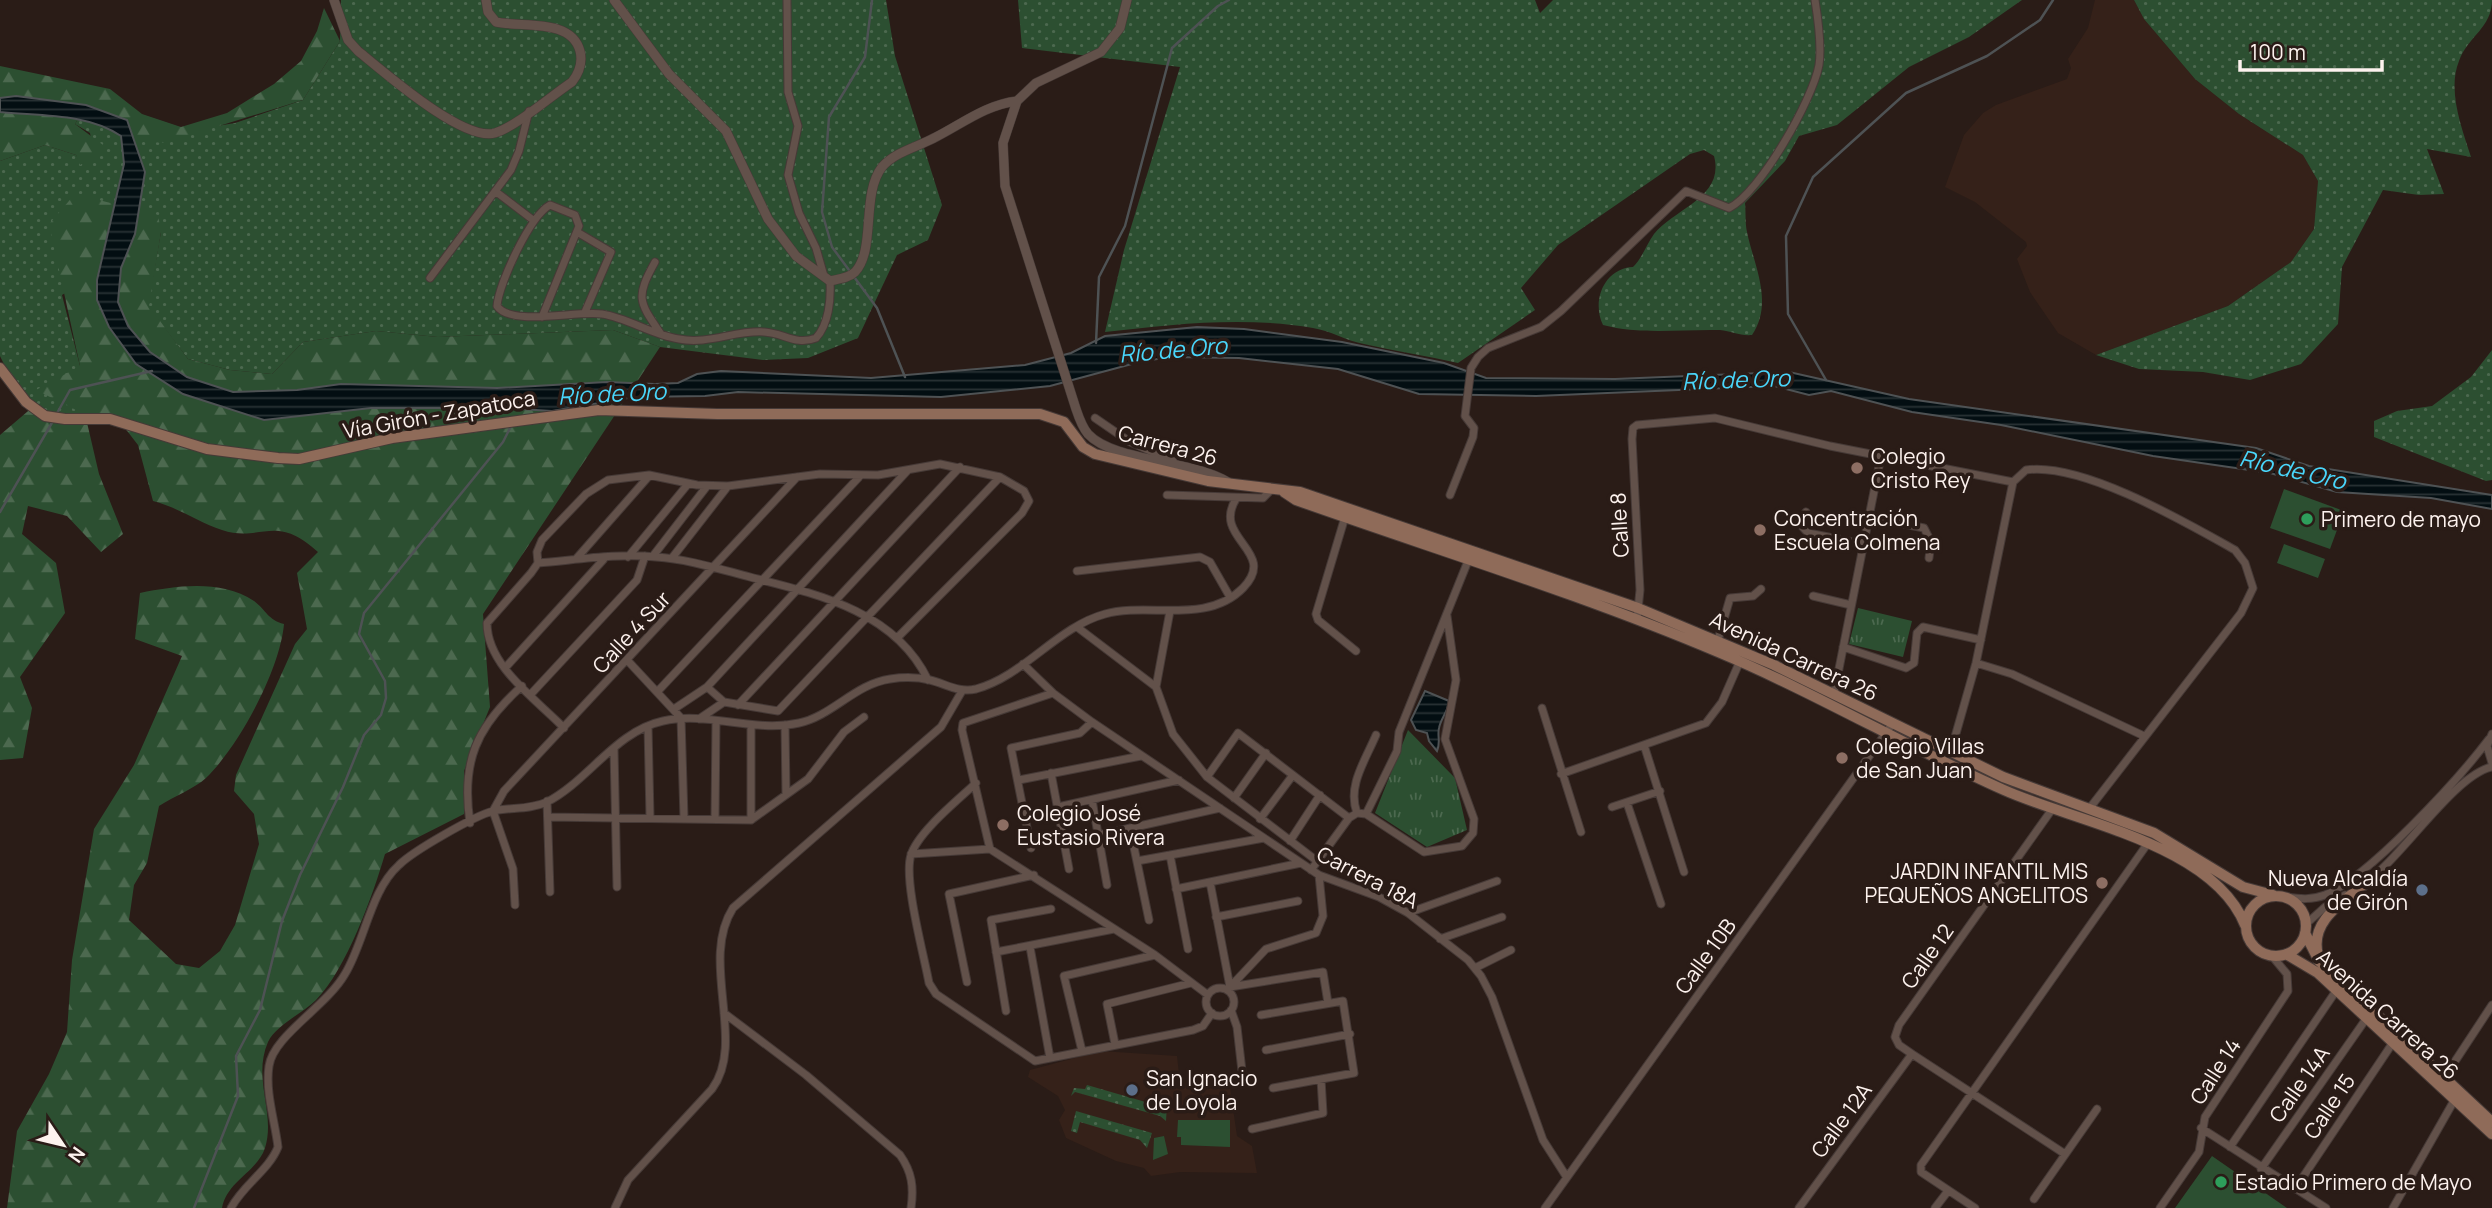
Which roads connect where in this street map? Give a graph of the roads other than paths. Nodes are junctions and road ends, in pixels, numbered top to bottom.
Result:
1 (334, 0) edge
2 (486, 0) edge
3 (614, 0) edge
4 (787, 0) edge
5 (1127, 0) edge
6 (1815, 0) edge
7 (1017, 101) junction
8 (529, 111) junction
9 (495, 191) junction
10 (533, 220) junction
11 (577, 232) junction
12 (654, 262) dead end
13 (430, 278) dead end
14 (827, 278) junction
15 (585, 312) junction
16 (542, 317) junction
17 (662, 335) junction
18 (0, 368) edge
19 (1095, 418) dead end
20 (1881, 456) junction
21 (1179, 464) junction
22 (960, 467) junction
23 (909, 470) junction
24 (649, 475) junction
25 (861, 475) junction
26 (797, 477) junction
27 (1000, 477) junction
28 (1228, 482) junction
29 (2013, 482) junction
30 (688, 484) junction
31 (707, 486) junction
32 (728, 486) junction
33 (1277, 490) junction
34 (1167, 495) dead end
35 (1450, 495) dead end
36 (1236, 499) junction
37 (1806, 512) dead end
38 (1345, 517) junction
39 (1869, 517) junction
40 (1863, 544) junction
41 (649, 556) junction
42 (628, 557) junction
43 (672, 558) junction
44 (1929, 558) dead end
45 (576, 559) junction
46 (604, 559) junction
47 (1468, 561) junction
48 (538, 562) junction
49 (714, 568) junction
50 (1077, 570) dead end
51 (760, 580) junction
52 (1761, 589) dead end
53 (799, 590) junction
54 (1813, 596) dead end
55 (1230, 597) junction
56 (834, 602) junction
57 (1851, 605) junction
58 (1170, 611) junction
59 (1638, 614) junction
60 (866, 616) junction
61 (1447, 616) junction
62 (1077, 627) junction
63 (898, 637) junction
64 (1718, 640) junction
65 (1981, 640) junction
66 (1843, 647) junction
67 (1356, 651) dead end
68 (628, 661) junction
69 (1740, 661) junction
70 (1976, 663) junction
71 (1023, 664) junction
72 (505, 668) junction
73 (929, 680) junction
74 (522, 686) junction
75 (707, 687) junction
76 (1156, 687) junction
77 (658, 691) junction
78 (962, 691) junction
79 (1053, 693) junction
80 (531, 694) junction
81 (1834, 694) junction
82 (724, 702) junction
83 (738, 705) junction
84 (1542, 708) dead end
85 (674, 709) junction
86 (864, 717) dead end
87 (681, 718) junction
88 (699, 719) junction
89 (716, 722) junction
90 (1092, 722) junction
91 (785, 725) junction
92 (648, 726) junction
93 (751, 726) junction
94 (564, 728) junction
95 (1890, 728) junction
96 (1376, 736) dead end
97 (2144, 736) junction
98 (2490, 737) edge
99 (1644, 745) junction
100 (614, 749) junction
101 (1951, 751) junction
102 (1266, 753) junction
103 (1141, 757) junction
104 (2492, 765) edge
105 (1051, 773) junction
106 (1561, 774) junction
107 (1293, 775) junction
108 (1207, 777) junction
109 (1019, 780) junction
110 (1178, 780) junction
111 (976, 783) junction
112 (1660, 791) junction
113 (786, 794) junction
114 (1320, 795) junction
115 (1234, 798) junction
116 (1092, 800) junction
117 (547, 802) junction
118 (1627, 803) junction
119 (1058, 807) junction
120 (1612, 807) dead end
121 (1220, 808) junction
122 (2053, 808) junction
123 (2089, 809) junction
124 (493, 811) junction
125 (1362, 813) junction
126 (548, 817) junction
127 (617, 817) junction
128 (650, 817) junction
129 (684, 818) junction
130 (1349, 818) junction
131 (715, 819) junction
132 (1260, 819) junction
133 (751, 820) junction
134 (470, 823) junction
135 (1130, 828) junction
136 (1581, 832) dead end
137 (1099, 835) junction
138 (1264, 838) junction
139 (1290, 841) junction
140 (2148, 843) junction
141 (1031, 848) dead end
142 (990, 849) junction
143 (911, 854) junction
144 (1170, 855) junction
145 (1137, 861) junction
146 (1317, 861) junction
147 (1301, 863) junction
148 (1069, 869) dead end
149 (1311, 870) junction
150 (1684, 872) dead end
151 (1034, 875) junction
152 (1319, 875) junction
153 (1497, 881) dead end
154 (1209, 882) junction
155 (2366, 884) junction
156 (1107, 885) dead end
157 (617, 887) dead end
158 (1176, 889) junction
159 (550, 892) dead end
160 (2273, 895) junction
161 (2287, 897) junction
162 (1298, 901) dead end
163 (1661, 904) dead end
164 (515, 905) dead end
165 (1051, 909) dead end
166 (1408, 913) junction
167 (1216, 917) junction
168 (1502, 917) dead end
169 (1149, 920) dead end
170 (2245, 925) junction
171 (1114, 929) junction
172 (2306, 929) junction
173 (1440, 939) junction
174 (1030, 947) junction
175 (1188, 949) dead end
176 (1511, 950) dead end
177 (996, 952) junction
178 (2286, 954) junction
179 (1155, 956) junction
180 (2272, 956) junction
181 (2319, 961) junction
182 (1475, 968) junction
183 (967, 982) dead end
184 (1191, 983) junction
185 (1228, 989) junction
186 (2336, 991) junction
187 (1208, 995) junction
188 (1328, 1003) junction
189 (2492, 1005) edge
190 (1231, 1010) junction
191 (1006, 1011) dead end
192 (724, 1013) junction
193 (1212, 1013) junction
194 (1261, 1015) dead end
195 (2366, 1019) junction
196 (1350, 1034) junction
197 (1115, 1044) junction
198 (2392, 1044) junction
199 (1266, 1050) dead end
200 (1083, 1051) junction
201 (1912, 1054) junction
202 (1050, 1058) junction
203 (1242, 1071) dead end
204 (2444, 1078) junction
205 (1321, 1079) junction
206 (1273, 1088) dead end
207 (1972, 1091) junction
208 (2455, 1100) junction
209 (2097, 1109) dead end
210 (2492, 1122) edge
211 (2201, 1128) junction
212 (1252, 1129) dead end
213 (2492, 1134) edge
214 (2230, 1147) junction
215 (2065, 1154) junction
216 (2262, 1169) junction
217 (1566, 1176) junction
218 (2295, 1189) junction
219 (1948, 1191) junction
220 (2034, 1199) dead end
221 (231, 1208) edge
222 (615, 1208) edge
223 (911, 1208) edge
224 (1545, 1208) edge
225 (1799, 1208) edge
226 (1935, 1208) edge
227 (1975, 1208) edge
228 (2160, 1208) edge
229 (2326, 1208) edge
230 (2393, 1208) edge

1 - 8 street
2 - 8 street
3 - 14 street
4 - 14 street
5 - 7 street
6 - 35 street
7 - 14 street
7 - 21 street, Carrera 26
8 - 9 street
9 - 10 street
9 - 13 street
10 - 11 street
10 - 16 street
11 - 15 street
11 - 16 street
12 - 17 street
14 - 17 street
15 - 16 street
15 - 17 street
18 - 28 main road, Vía Girón - Zapatoca
19 - 21 street
20 - 29 street
20 - 39 street
20 - 59 street, Calle 8
21 - 28 street, Carrera 26
22 - 23 street
22 - 27 street
22 - 56 street
23 - 25 street
23 - 53 street
24 - 30 street
24 - 45 street
24 - 48 street
25 - 26 street
25 - 51 street
26 - 32 street
26 - 49 street, Calle 4 Sur
27 - 60 street
27 - 63 street
28 - 33 main road, Avenida Carrera 26
29 - 65 street
29 - 97 street
30 - 31 street
30 - 42 street
31 - 32 street
31 - 41 street
32 - 43 street
33 - 36 street
33 - 38 main road, Avenida Carrera 26
33 - 59 main road, Avenida Carrera 26
34 - 36 street
36 - 55 street
37 - 40 street
38 - 47 main road, Avenida Carrera 26
38 - 67 street
39 - 40 street
39 - 44 street
40 - 57 street
41 - 42 street
41 - 43 street
41 - 80 street
42 - 46 street
43 - 49 street
45 - 46 street
45 - 48 street
46 - 72 street
47 - 59 main road, Avenida Carrera 26
47 - 61 street
48 - 72 street
49 - 51 street
49 - 68 street, Calle 4 Sur
50 - 55 street
51 - 53 street
51 - 77 street
52 - 64 street
53 - 56 street
53 - 75 street
54 - 57 street
55 - 58 street
56 - 60 street
56 - 83 street
57 - 66 street
58 - 62 street
58 - 76 street
59 - 64 main road, Avenida Carrera 26
59 - 69 main road, Avenida Carrera 26
60 - 63 street
60 - 83 street
61 - 125 street
61 - 125 street
62 - 71 street
62 - 76 street
63 - 73 street
64 - 81 main road, Avenida Carrera 26
65 - 66 street
65 - 70 street
66 - 81 street
68 - 77 street
68 - 94 street, Calle 4 Sur
69 - 95 main road, Avenida Carrera 26
69 - 99 street
70 - 97 street
70 - 101 street
71 - 78 street
71 - 79 street, Carrera 18A
72 - 74 street
73 - 78 street
73 - 91 street
74 - 80 street
74 - 134 street
75 - 82 street
75 - 85 street
76 - 108 street
77 - 85 street
78 - 192 street
79 - 90 street, Carrera 18A
79 - 111 street
80 - 94 street
81 - 95 main road, Avenida Carrera 26
82 - 83 street
82 - 88 street
84 - 106 street
85 - 87 street
86 - 113 street
87 - 88 street
87 - 92 street
87 - 129 street
88 - 89 street
89 - 93 street
89 - 131 street
90 - 103 street, Carrera 18A
90 - 109 street
91 - 93 street
91 - 113 street
92 - 100 street
92 - 128 street
93 - 133 street
94 - 124 street, Calle 4 Sur
95 - 101 main road, Avenida Carrera 26
95 - 122 main road, Avenida Carrera 26
95 - 217 street, Calle 10B
96 - 125 street
97 - 123 street
98 - 104 street
98 - 161 street
99 - 106 street
99 - 112 street
100 - 117 street
100 - 127 street
101 - 123 main road, Avenida Carrera 26
102 - 107 street
102 - 108 street
102 - 115 street
103 - 105 street
103 - 110 street, Carrera 18A
104 - 155 street
105 - 109 street
105 - 119 street
106 - 136 street
107 - 114 street
107 - 132 street
108 - 115 street
109 - 141 street
110 - 116 street
110 - 121 street, Carrera 18A
111 - 142 street
111 - 143 street
112 - 118 street
112 - 150 street
113 - 133 street
114 - 130 street
114 - 139 street
115 - 132 street
116 - 119 street
116 - 137 street
117 - 124 street
117 - 126 street
118 - 120 street
118 - 163 street
119 - 148 street
121 - 135 street
121 - 138 street, Carrera 18A
122 - 140 main road, Avenida Carrera 26
122 - 201 street, Calle 12
123 - 160 main road, Avenida Carrera 26
124 - 134 street
124 - 164 street
125 - 130 street
126 - 127 street
126 - 159 street
127 - 128 street
127 - 157 street
128 - 129 street
129 - 131 street
130 - 146 street
131 - 133 street
132 - 139 street
134 - 221 street
135 - 137 street
135 - 145 street
137 - 156 street
138 - 144 street
138 - 147 street, Carrera 18A
139 - 146 street
140 - 170 main road, Avenida Carrera 26
140 - 207 street
142 - 143 street
142 - 151 street
143 - 202 street
144 - 145 street
144 - 158 street
145 - 169 street
146 - 149 street
147 - 149 street, Carrera 18A
147 - 154 street
149 - 152 street, Carrera 18A
151 - 171 street
151 - 183 street
152 - 166 street, Carrera 18A
152 - 185 street
153 - 166 street
154 - 158 street
154 - 167 street
155 - 172 street
155 - 181 main road
158 - 175 street
160 - 161 main road
160 - 170 main road
161 - 172 main road
162 - 167 street
165 - 177 street
166 - 173 street, Carrera 18A
167 - 185 street
168 - 173 street
170 - 180 main road
171 - 174 street
171 - 179 street
172 - 178 main road
172 - 181 main road, Avenida Carrera 26
173 - 182 street, Carrera 18A
174 - 177 street
174 - 202 street
176 - 182 street
177 - 191 street
178 - 180 main road
178 - 186 main road, Avenida Carrera 26
179 - 184 street
179 - 200 street
180 - 211 street, Calle 14
181 - 204 main road, Avenida Carrera 26
182 - 217 street, Carrera 18A
184 - 187 street
184 - 197 street
185 - 187 street
185 - 188 street
185 - 190 street
186 - 195 main road, Avenida Carrera 26
186 - 214 street
187 - 193 street
188 - 194 street
188 - 196 street
189 - 204 street
190 - 193 street
190 - 203 street
192 - 222 street
192 - 223 street
193 - 197 street
195 - 198 main road, Avenida Carrera 26
195 - 216 street, Calle 14A
196 - 199 street
196 - 205 street
197 - 200 street
198 - 208 main road, Avenida Carrera 26
198 - 218 street, Calle 15
200 - 202 street
201 - 207 street
201 - 225 street, Calle 12A
204 - 210 main road, Avenida Carrera 26
205 - 206 street
205 - 212 street
207 - 215 street
207 - 219 street
208 - 213 main road, Avenida Carrera 26
208 - 230 street
209 - 215 street
211 - 214 street
211 - 228 street, Calle 14
214 - 216 street
215 - 220 street
216 - 218 street
217 - 224 street, Calle 10B
218 - 229 street
219 - 226 street
219 - 227 street

